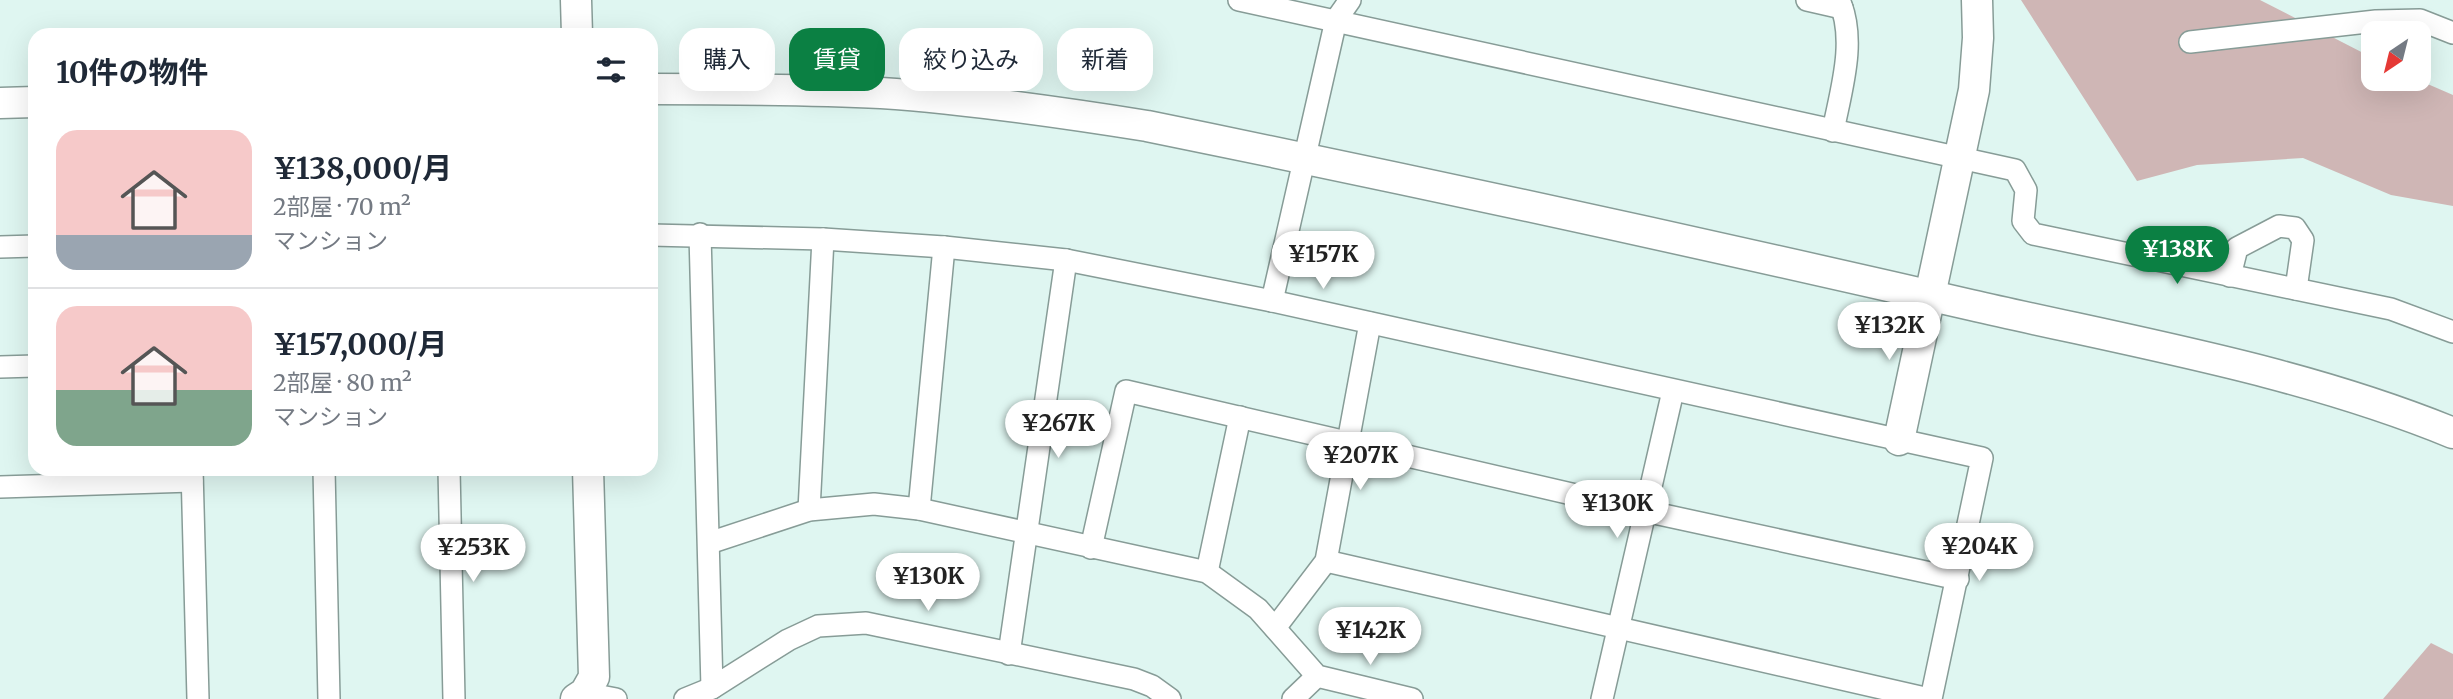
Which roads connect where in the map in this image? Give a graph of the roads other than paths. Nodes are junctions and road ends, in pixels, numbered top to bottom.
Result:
1 (576, 0) edge
2 (1239, 0) edge
3 (1350, 0) edge
4 (1807, 0) edge
5 (1977, 0) edge
6 (1840, 4) edge
7 (1336, 20) junction
8 (577, 28) edge
9 (2453, 33) edge
10 (2190, 42) dead end
11 (658, 89) edge
12 (28, 102) edge
13 (0, 103) edge
14 (1833, 131) junction
15 (1304, 158) junction
16 (1959, 158) junction
17 (700, 234) junction
18 (658, 235) edge
19 (822, 239) junction
20 (28, 246) edge
21 (0, 247) edge
22 (944, 247) junction
23 (1066, 260) junction
24 (2230, 276) junction
25 (2296, 289) junction
26 (1929, 295) junction
27 (1272, 301) junction
28 (1370, 323) junction
29 (2453, 332) edge
30 (28, 366) edge
31 (0, 367) edge
32 (1673, 391) junction
33 (1240, 417) junction
34 (2453, 433) edge
35 (1899, 440) junction
36 (1348, 442) junction
37 (176, 476) edge
38 (192, 476) edge
39 (324, 476) edge
40 (449, 476) edge
41 (588, 476) edge
42 (0, 487) edge
43 (919, 509) junction
44 (809, 510) junction
45 (1645, 511) junction
46 (1025, 535) junction
47 (709, 543) junction
48 (1091, 548) junction
49 (1326, 561) junction
50 (1207, 572) junction
51 (1958, 579) junction
52 (1275, 628) junction
53 (1618, 628) junction
54 (1009, 654) junction
55 (1318, 676) junction
56 (712, 688) junction
57 (583, 697) edge
58 (198, 699) edge
59 (329, 699) edge
60 (454, 699) edge
61 (616, 699) edge
62 (685, 699) edge
63 (1170, 699) edge
64 (1293, 699) edge
65 (1412, 699) edge
66 (1602, 699) edge
67 (1930, 699) edge

1 - 8 street
2 - 7 street
3 - 7 street
4 - 6 street
5 - 16 street
6 - 14 street
7 - 14 street
7 - 15 street
9 - 10 street
11 - 15 street
12 - 13 street
14 - 16 street
15 - 26 street
15 - 27 street
16 - 24 street
16 - 26 street
17 - 18 street
17 - 19 street
17 - 47 street
19 - 22 street
19 - 44 street
20 - 21 street
22 - 23 street
22 - 43 street
23 - 27 street
23 - 46 street
24 - 25 street
24 - 25 street
25 - 29 street
26 - 34 street
26 - 35 street
27 - 28 street
28 - 32 street
28 - 36 street
30 - 31 street
32 - 35 street
32 - 45 street
33 - 36 street
33 - 48 street
33 - 50 street
35 - 51 street
36 - 45 street
36 - 49 street
37 - 42 street
38 - 58 street
39 - 59 street
40 - 60 street
41 - 57 street
43 - 44 street
43 - 46 street
44 - 47 street
45 - 51 street
45 - 53 street
46 - 48 street
46 - 54 street
47 - 56 street
48 - 50 street
49 - 52 street
49 - 53 street
50 - 52 street
51 - 67 street
52 - 55 street
53 - 66 street
53 - 67 street
54 - 56 street
54 - 63 street
55 - 64 street
55 - 65 street
56 - 62 street
57 - 61 street

